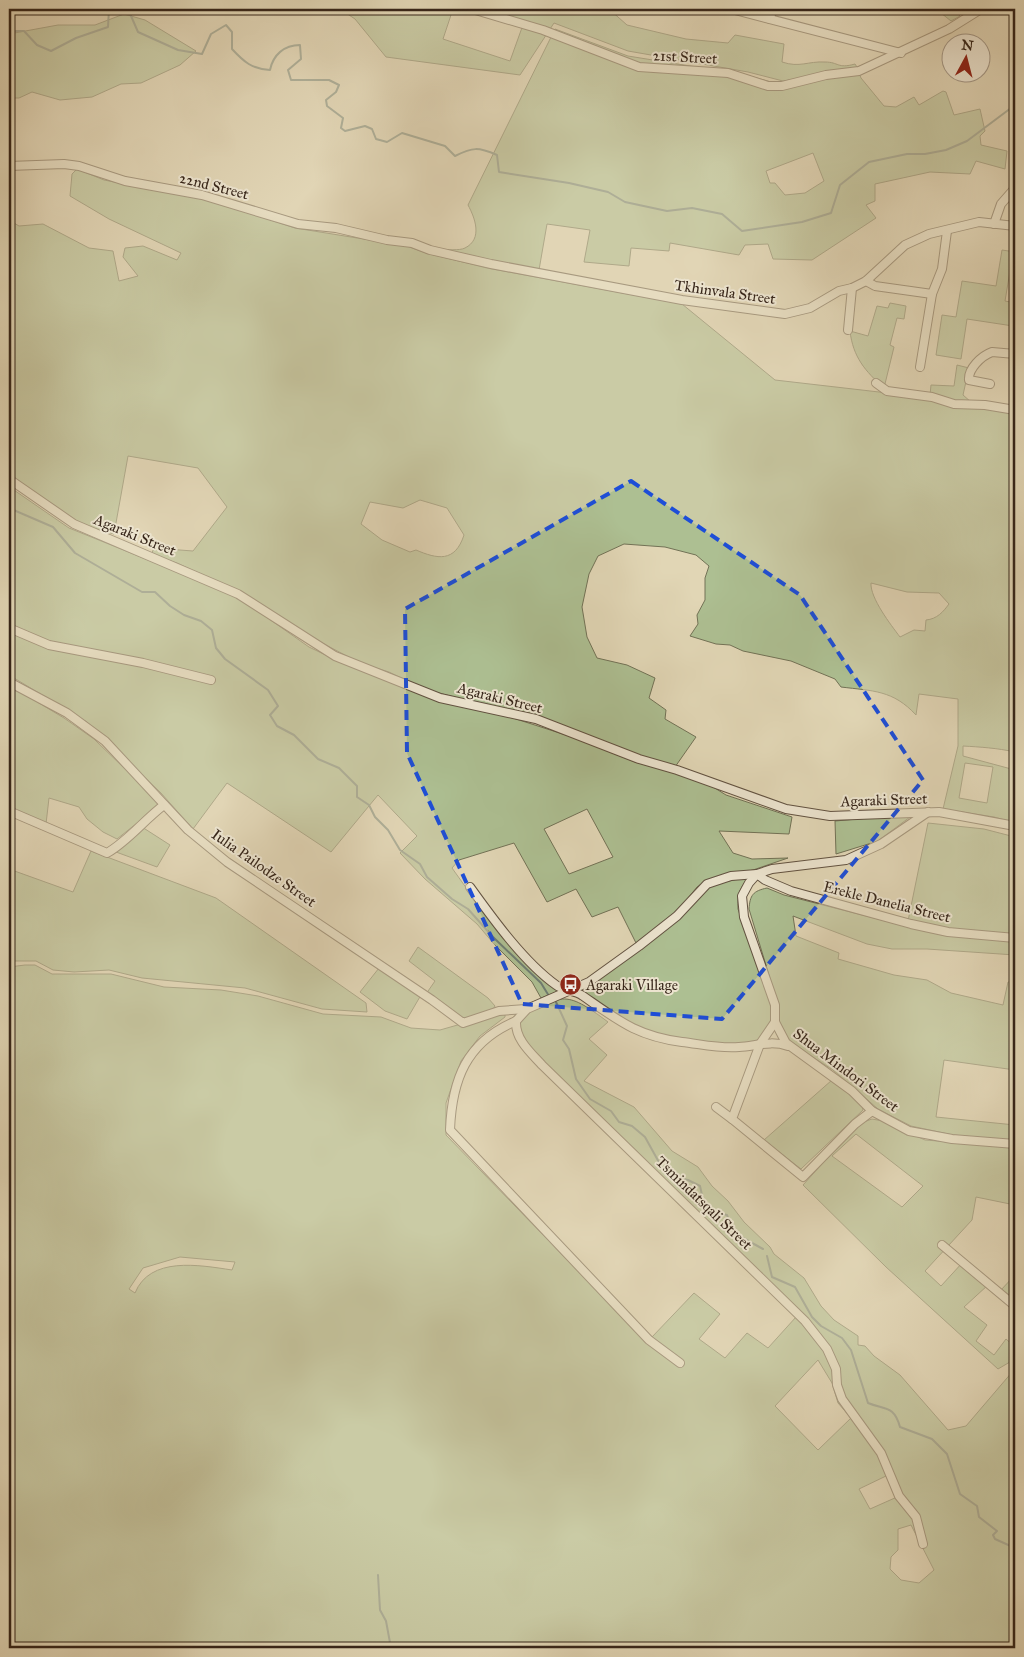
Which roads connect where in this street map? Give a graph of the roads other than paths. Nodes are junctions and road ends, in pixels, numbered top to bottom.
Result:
1 (472, 9) edge
2 (731, 9) edge
3 (772, 9) edge
4 (981, 9) edge
5 (770, 18) junction
6 (901, 53) junction
7 (9, 166) edge
8 (1015, 188) edge
9 (994, 224) junction
10 (1015, 226) edge
11 (948, 230) junction
12 (412, 243) joint
13 (866, 281) junction
14 (852, 288) junction
15 (932, 294) junction
16 (848, 330) dead end
17 (1015, 354) edge
18 (920, 367) dead end
19 (876, 383) dead end
20 (990, 384) dead end
21 (1015, 410) edge
22 (11, 483) edge
23 (9, 628) edge
24 (211, 680) dead end
25 (9, 682) edge
26 (164, 804) junction
27 (9, 811) edge
28 (930, 811) junction
29 (1015, 826) edge
30 (758, 874) junction
31 (470, 887) dead end
32 (1015, 938) edge
33 (568, 991) junction
34 (527, 1009) junction
35 (516, 1021) junction
36 (775, 1022) junction
37 (760, 1044) junction
38 (790, 1046) junction
39 (716, 1107) dead end
40 (872, 1111) junction
41 (732, 1119) junction
42 (1015, 1144) edge
43 (942, 1245) dead end
44 (1015, 1306) edge
45 (680, 1363) dead end
46 (923, 1544) dead end

1 - 6 street, 21st Street
2 - 5 street
3 - 5 street
4 - 6 street, 21st Street
5 - 6 street
7 - 12 street, 22nd Street
8 - 9 street
9 - 10 street, Tkhinvala Street
9 - 11 street, Tkhinvala Street
11 - 13 street, Tkhinvala Street
11 - 15 street
12 - 14 street, Tkhinvala Street
13 - 14 street, Tkhinvala Street
13 - 15 street
14 - 16 street
15 - 18 street
17 - 20 street
19 - 21 street
22 - 28 street, Agaraki Street
23 - 24 street
25 - 26 street, Iulia Pailodze Street
26 - 27 street
26 - 34 street, Iulia Pailodze Street
28 - 29 street, Agaraki Street
28 - 30 street
30 - 32 street, Erekle Danelia Street
30 - 33 street
30 - 36 street, Shua Mindori Street
31 - 33 street
33 - 34 street
33 - 37 street
34 - 35 street
35 - 45 street
35 - 46 street, Tsmindatsqali Street
36 - 37 street
36 - 38 street, Shua Mindori Street
37 - 38 street
37 - 41 street
38 - 40 street, Shua Mindori Street
39 - 41 street
40 - 41 street
40 - 42 street, Shua Mindori Street
43 - 44 street

